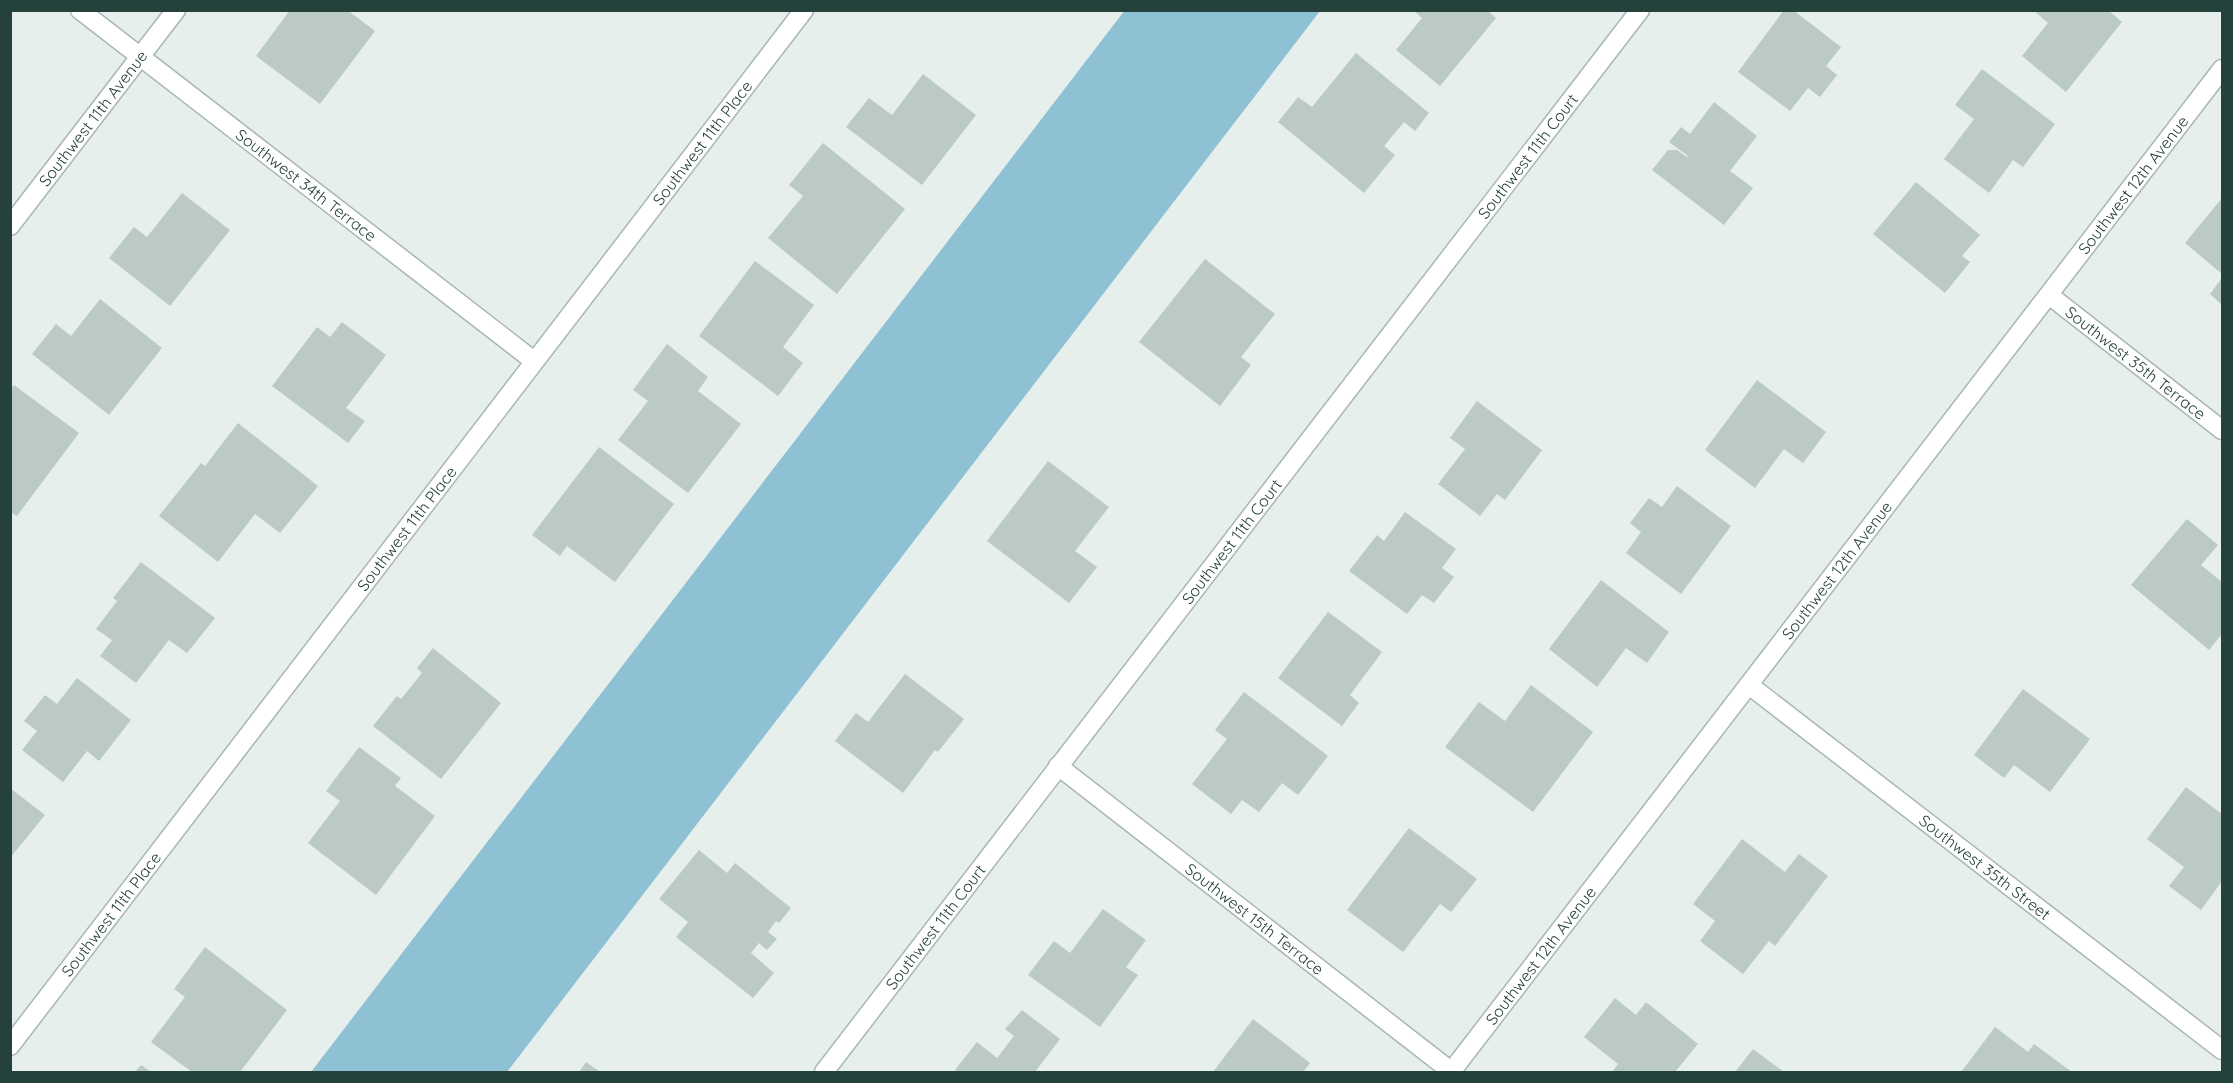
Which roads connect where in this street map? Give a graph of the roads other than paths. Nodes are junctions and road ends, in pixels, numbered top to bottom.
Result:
1 (80, 10) edge
2 (176, 10) edge
3 (804, 10) edge
4 (1640, 10) edge
5 (140, 57) junction
6 (2223, 69) edge
7 (10, 226) edge
8 (2049, 295) junction
9 (534, 361) junction
10 (2223, 430) edge
11 (1749, 685) junction
12 (1058, 766) junction
13 (10, 1046) edge
14 (2223, 1050) edge
15 (824, 1072) edge
16 (1452, 1072) edge

1 - 5 street, Southwest 34th Terrace
2 - 5 street, Southwest 11th Avenue
3 - 9 street, Southwest 11th Place
4 - 12 street, Southwest 11th Court
5 - 7 street, Southwest 11th Avenue
5 - 9 street, Southwest 34th Terrace
6 - 8 street, Southwest 12th Avenue
8 - 10 street, Southwest 35th Terrace
8 - 11 street, Southwest 12th Avenue
9 - 13 street, Southwest 11th Place
11 - 14 street, Southwest 35th Street
11 - 16 street, Southwest 12th Avenue
12 - 15 street, Southwest 11th Court
12 - 16 street, Southwest 15th Terrace

